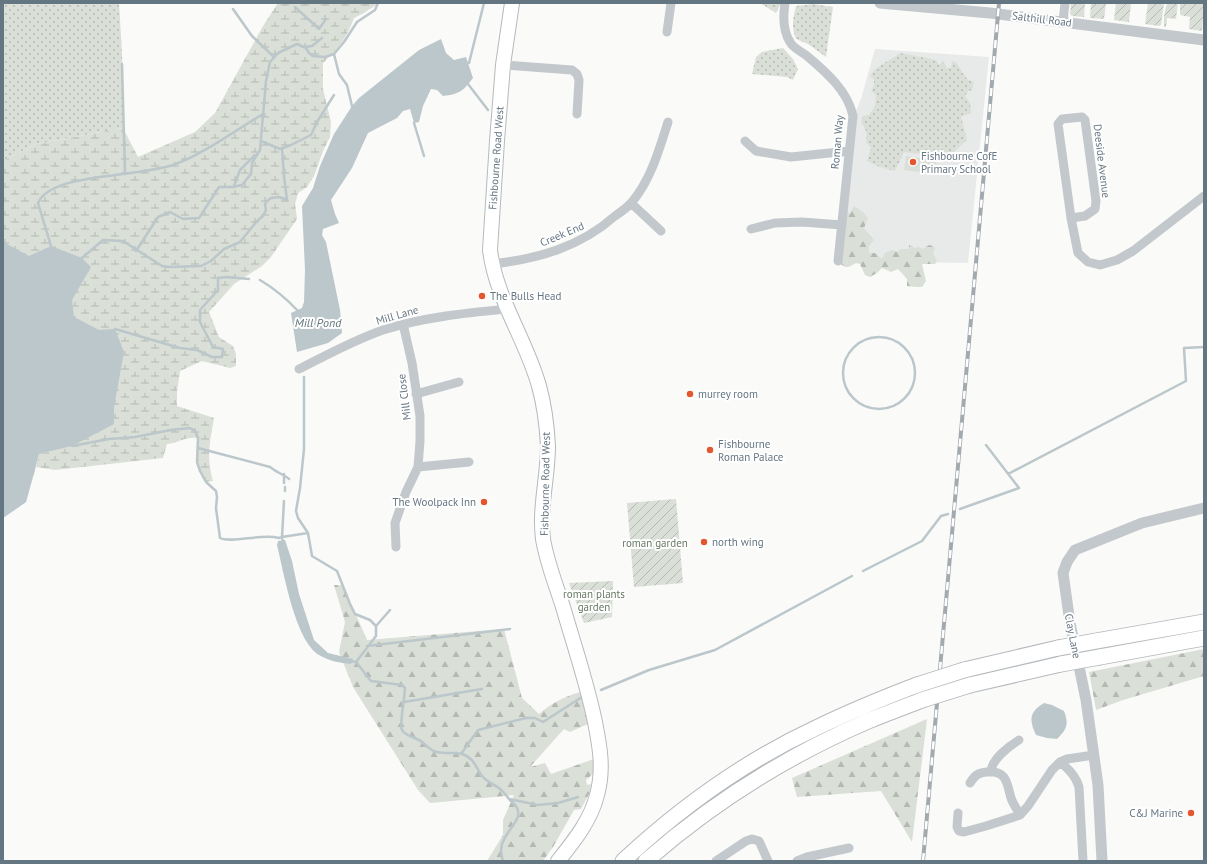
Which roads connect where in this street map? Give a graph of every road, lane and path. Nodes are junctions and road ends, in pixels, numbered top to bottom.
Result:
1 (512, 3) edge
2 (671, 3) edge
3 (785, 3) edge
4 (880, 3) edge
5 (1065, 3) edge
6 (935, 6) edge
7 (1063, 22) junction
8 (667, 32) dead end
9 (1204, 40) edge
10 (504, 65) junction
11 (577, 114) dead end
12 (668, 122) dead end
13 (745, 141) dead end
14 (849, 151) junction
15 (1204, 196) edge
16 (631, 203) junction
17 (1071, 218) junction
18 (842, 225) junction
19 (751, 229) dead end
20 (661, 231) dead end
21 (838, 261) dead end
22 (492, 264) junction
23 (508, 309) junction
24 (403, 324) junction
25 (299, 368) dead end
26 (459, 382) dead end
27 (416, 394) junction
28 (470, 462) dead end
29 (418, 467) junction
30 (1204, 508) edge
31 (396, 547) dead end
32 (1204, 622) edge
33 (1204, 638) edge
34 (1019, 740) dead end
35 (1094, 756) junction
36 (1060, 762) junction
37 (991, 772) junction
38 (970, 783) dead end
39 (958, 813) dead end
40 (1020, 815) junction
41 (849, 848) dead end
42 (558, 861) edge
43 (623, 861) edge
44 (646, 861) edge
45 (716, 861) edge
46 (768, 861) edge
47 (797, 861) edge
48 (1084, 861) edge
49 (1102, 861) edge

1 - 10 main road, Fishbourne Road West
2 - 8 street
3 - 14 street, Roman Way
4 - 6 street, Salthill Road
5 - 7 street
6 - 7 street, Salthill Road
7 - 9 street, Salthill Road
10 - 11 street
10 - 22 main road, Fishbourne Road West
12 - 16 street, Creek End
13 - 14 street
14 - 18 street, Roman Way
15 - 17 street, Deeside Avenue
16 - 20 street
16 - 22 street, Creek End
17 - 17 street, Deeside Avenue
18 - 19 street
18 - 21 street, Roman Way
22 - 23 main road, Fishbourne Road West
23 - 24 street, Mill Lane
23 - 42 main road, Fishbourne Road West
24 - 25 street, Mill Lane
24 - 27 street, Mill Close
26 - 27 street
27 - 29 street, Mill Close
28 - 29 street
29 - 31 street, Mill Close
30 - 35 street, Clay Lane
32 - 43 highway, bridge
33 - 44 highway, bridge
34 - 37 street
35 - 36 street
35 - 49 street, Clay Lane
36 - 40 street
36 - 48 street
37 - 38 street
37 - 40 street
39 - 40 street
41 - 47 street
45 - 46 street

